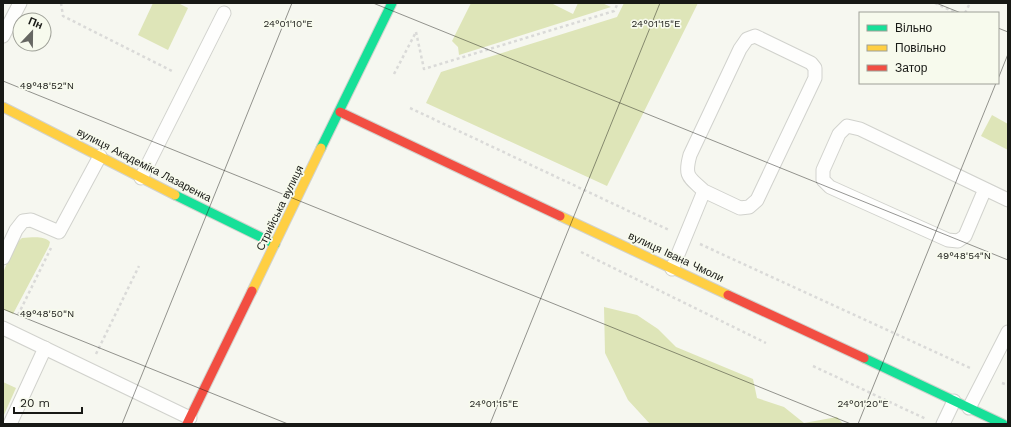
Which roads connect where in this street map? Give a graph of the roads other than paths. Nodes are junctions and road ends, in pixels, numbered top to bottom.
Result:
1 (20, 3) edge
2 (392, 3) edge
3 (224, 13) dead end
4 (3, 36) edge
5 (3, 107) edge
6 (340, 112) junction
7 (100, 156) junction
8 (141, 178) junction
9 (985, 189) junction
10 (704, 191) junction
11 (1008, 200) edge
12 (275, 244) junction
13 (3, 258) edge
14 (672, 269) junction
15 (7, 329) edge
16 (1008, 332) edge
17 (46, 348) junction
18 (954, 401) junction
19 (969, 408) junction
20 (189, 421) edge
21 (10, 424) edge
22 (944, 424) edge
23 (1003, 424) edge

1 - 4 lane
2 - 6 street, Стрийська вулиця
3 - 8 lane
5 - 7 street, вулиця Академіка Лазаренка
6 - 12 street, Стрийська вулиця
6 - 14 street, вулиця Івана Чмоли
7 - 8 street, вулиця Академіка Лазаренка
7 - 13 lane
8 - 12 street, вулиця Академіка Лазаренка
9 - 9 lane
9 - 11 lane
10 - 10 lane
10 - 14 lane
12 - 20 street, Стрийська вулиця
14 - 18 street, вулиця Івана Чмоли
15 - 17 lane
16 - 19 lane
17 - 20 lane
17 - 21 lane
18 - 19 street, вулиця Івана Чмоли
18 - 22 lane
19 - 23 street, вулиця Івана Чмоли

